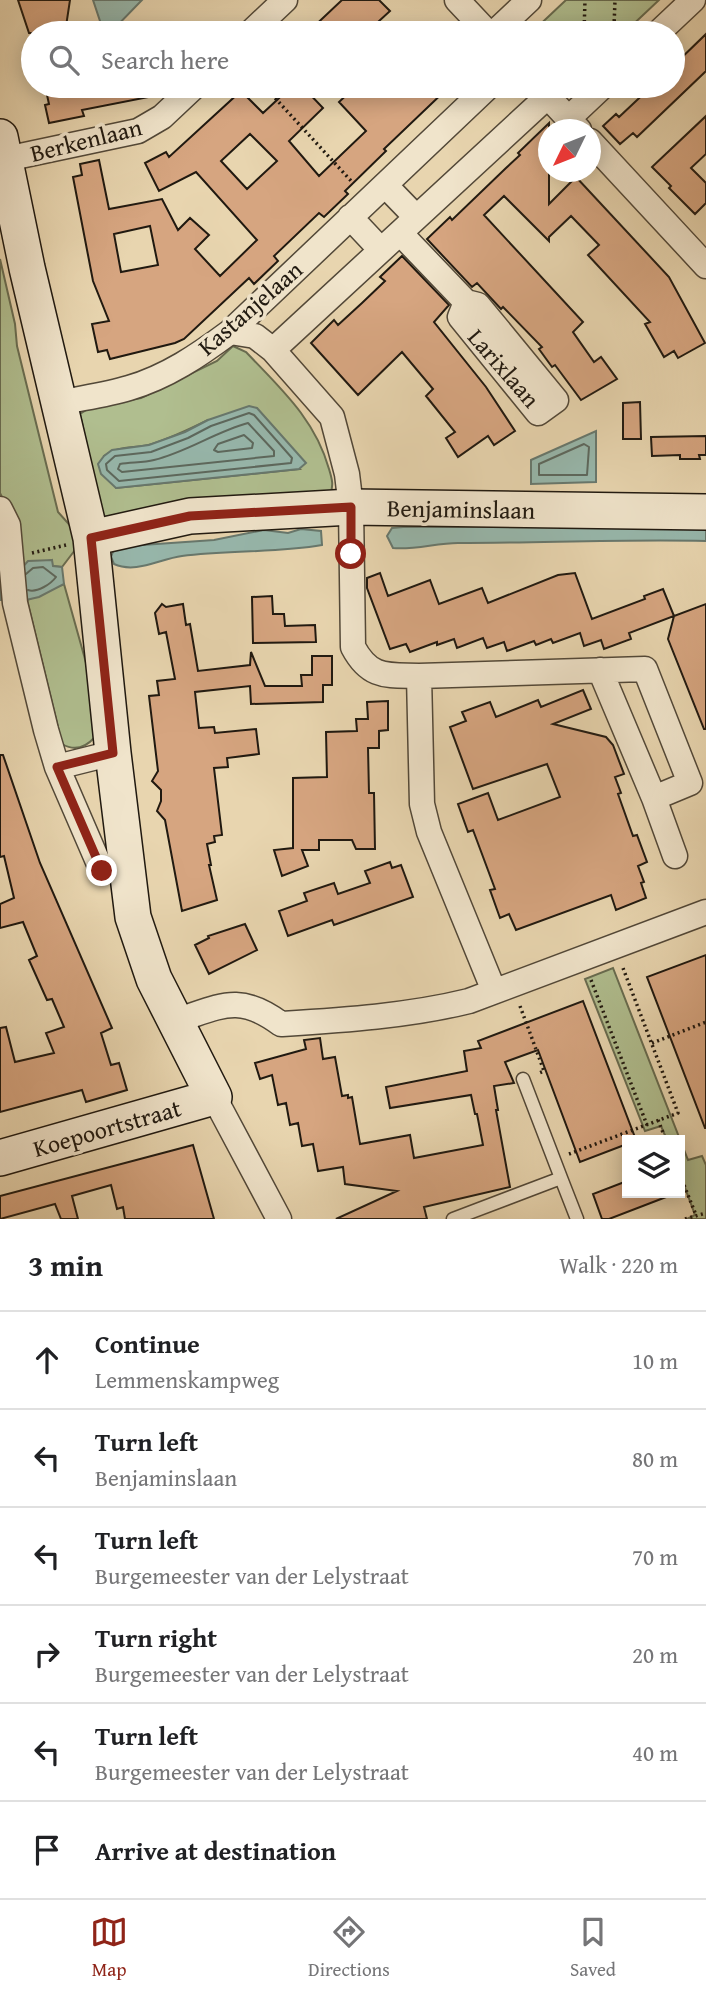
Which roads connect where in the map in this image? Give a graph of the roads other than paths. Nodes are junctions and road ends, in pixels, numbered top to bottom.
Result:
1 (285, 0) edge
2 (457, 0) edge
3 (529, 0) edge
4 (694, 0) edge
5 (263, 21) edge
6 (477, 21) edge
7 (507, 21) edge
8 (671, 21) edge
9 (182, 98) edge
10 (476, 98) edge
11 (536, 98) edge
12 (550, 98) edge
13 (594, 98) edge
14 (569, 119) edge
15 (578, 119) edge
16 (3, 148) edge
17 (601, 153) edge
18 (377, 192) junction
19 (350, 218) junction
20 (408, 225) junction
21 (381, 250) junction
22 (706, 266) edge
23 (466, 302) dead end
24 (230, 332) junction
25 (273, 351) junction
26 (58, 403) junction
27 (351, 507) junction
28 (0, 509) edge
29 (706, 512) edge
30 (91, 538) junction
31 (11, 630) edge
32 (600, 670) junction
33 (419, 676) junction
34 (113, 753) junction
35 (57, 767) junction
36 (654, 797) junction
37 (675, 856) dead end
38 (102, 871) dead end
39 (706, 912) edge
40 (503, 988) junction
41 (175, 1021) junction
42 (523, 1079) road end
43 (214, 1097) junction
44 (0, 1158) edge
45 (561, 1178) junction
46 (279, 1219) edge
47 (453, 1219) edge
48 (577, 1219) edge

1 - 5 street
2 - 6 street
3 - 7 street
4 - 8 street
9 - 16 street, Berkenlaan
10 - 18 street, Kastanjelaan
11 - 20 street, Kastanjelaan
12 - 14 street
13 - 15 street
16 - 26 street
17 - 22 street
18 - 19 street, Kastanjelaan
18 - 20 street
19 - 21 street
19 - 24 street, Kastanjelaan
20 - 21 street, Kastanjelaan
20 - 23 street, Larixlaan
21 - 25 street, Kastanjelaan
24 - 25 street
24 - 26 street, Kastanjelaan
25 - 27 street
26 - 30 street
27 - 29 street, Benjaminslaan
27 - 30 street, Benjaminslaan
27 - 33 street
28 - 31 street
30 - 34 street
31 - 35 street
32 - 33 street
32 - 36 street
32 - 36 street
33 - 40 street
34 - 35 street
34 - 41 street
35 - 38 street
36 - 37 street
39 - 40 street
40 - 41 street
41 - 43 street
42 - 45 lane
43 - 44 street, Koepoortstraat
43 - 46 street
45 - 47 lane
45 - 48 lane

